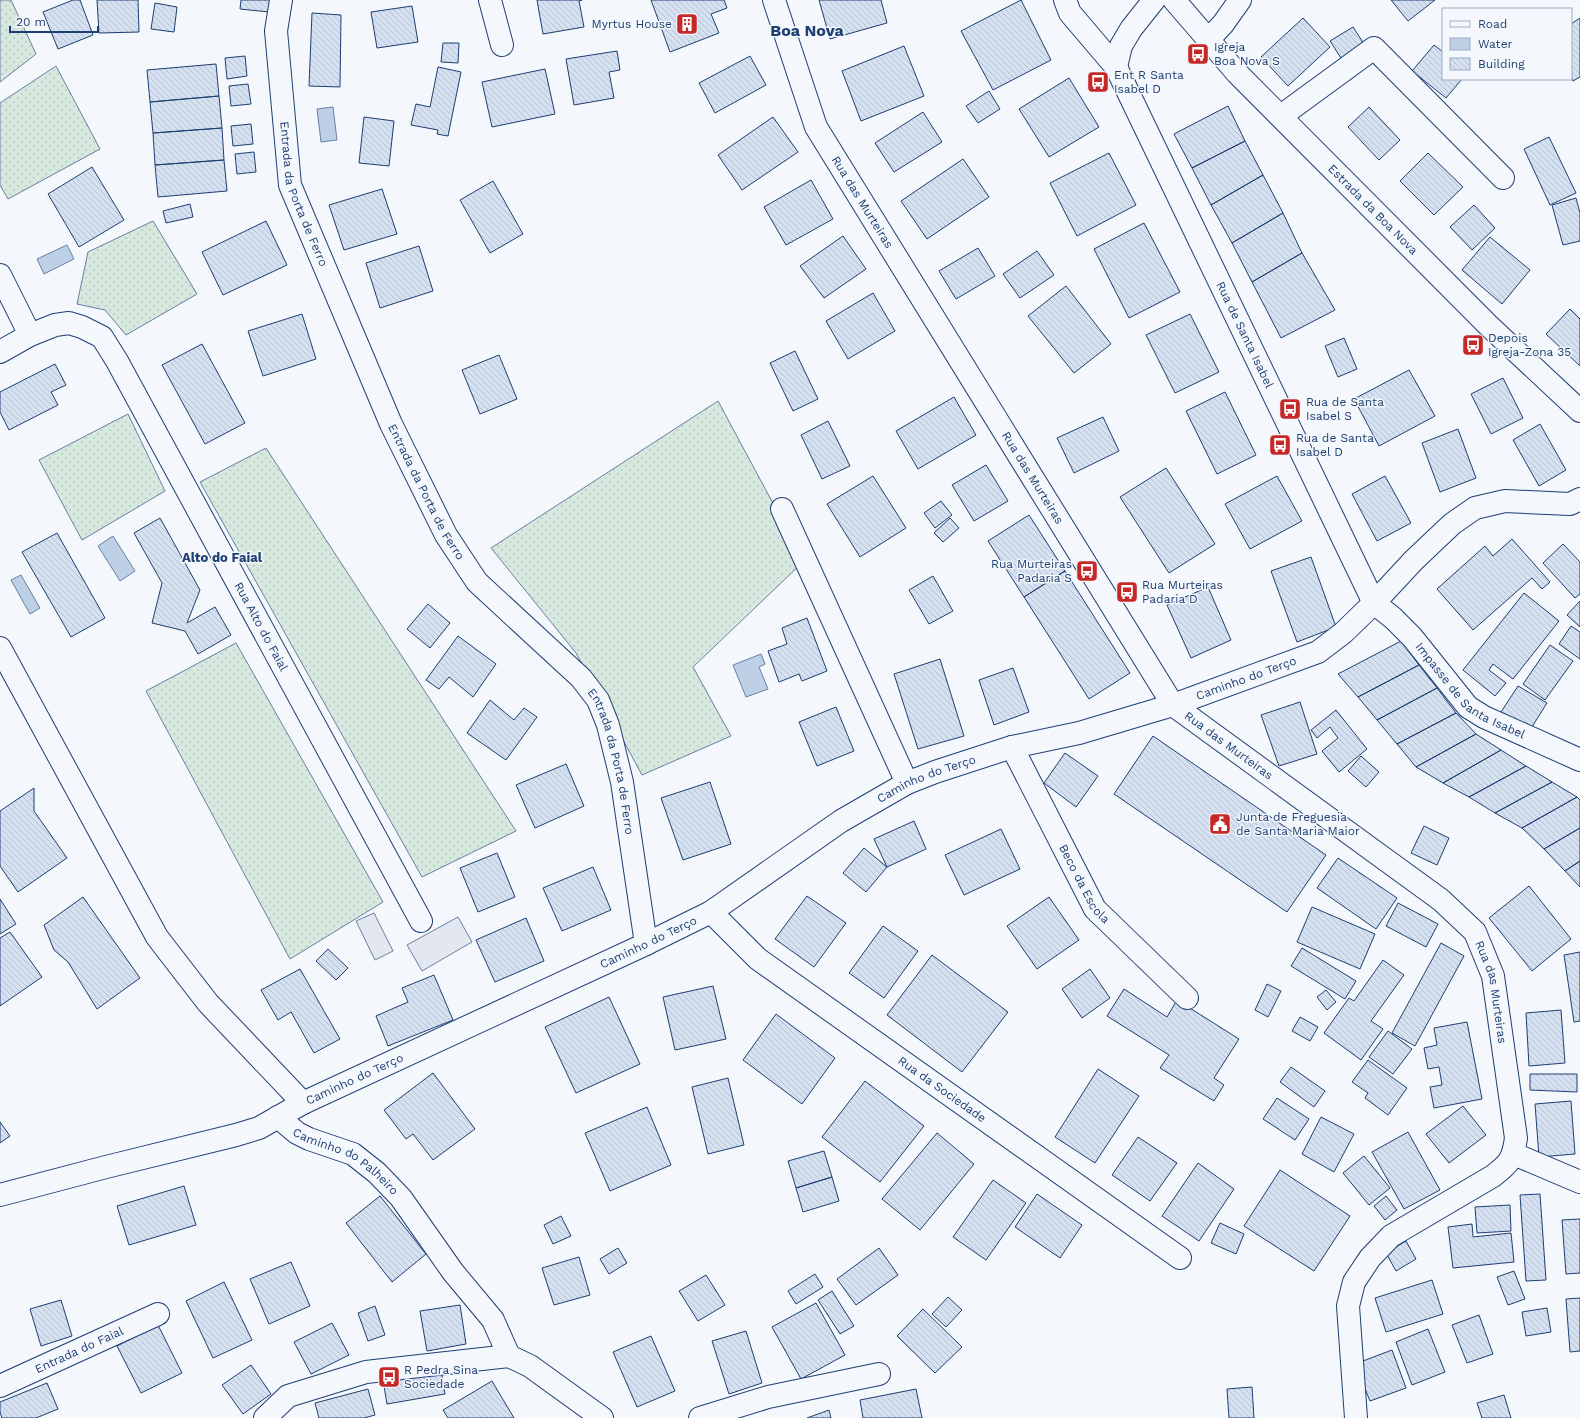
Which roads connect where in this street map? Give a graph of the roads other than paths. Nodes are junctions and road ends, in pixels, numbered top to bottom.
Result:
1 (281, 0) edge
2 (490, 0) edge
3 (774, 0) edge
4 (1065, 0) edge
5 (1154, 0) edge
6 (1174, 0) edge
7 (1240, 0) edge
8 (1208, 40) junction
9 (502, 45) dead end
10 (1116, 67) junction
11 (1281, 116) junction
12 (1503, 178) dead end
13 (0, 275) edge
14 (30, 335) junction
15 (0, 352) edge
16 (1580, 411) edge
17 (1580, 499) edge
18 (782, 509) dead end
19 (1374, 603) junction
20 (0, 648) edge
21 (1173, 704) junction
22 (1012, 747) junction
23 (1580, 760) edge
24 (907, 783) junction
25 (711, 912) junction
26 (421, 921) dead end
27 (646, 944) junction
28 (1187, 998) dead end
29 (303, 1102) junction
30 (278, 1117) junction
31 (1514, 1154) junction
32 (1580, 1182) edge
33 (0, 1195) edge
34 (1180, 1258) dead end
35 (158, 1314) dead end
36 (509, 1356) junction
37 (879, 1374) dead end
38 (0, 1386) edge
39 (265, 1418) edge
40 (602, 1418) edge
41 (700, 1418) edge
42 (1356, 1418) edge

1 - 27 street, Entrada da Porta de Ferro
2 - 9 street
3 - 21 street, Rua das Murteiras
4 - 10 street, Rua de Santa Isabel
5 - 10 street
6 - 8 street, Estrada da Boa Nova
7 - 8 street
8 - 11 street, Estrada da Boa Nova
10 - 19 street, Rua de Santa Isabel
11 - 12 street
11 - 16 street, Estrada da Boa Nova
13 - 14 street
14 - 15 street, Rua Alto do Faial
14 - 26 street, Rua Alto do Faial
17 - 19 street, Caminho do Terço
18 - 24 street
19 - 21 street, Caminho do Terço
19 - 23 street, Impasse de Santa Isabel
20 - 29 street
21 - 22 street, Caminho do Terço
21 - 31 street, Rua das Murteiras
22 - 24 street, Caminho do Terço
22 - 28 street, Beco da Escola
24 - 25 street, Caminho do Terço
25 - 27 street, Caminho do Terço
25 - 34 street, Rua da Sociedade
27 - 29 street, Caminho do Terço
29 - 30 street, Caminho do Terço
30 - 33 street
30 - 36 street, Caminho do Palheiro
31 - 32 street
31 - 42 street
35 - 38 street, Entrada do Faial
36 - 39 street
36 - 40 street
37 - 41 street

